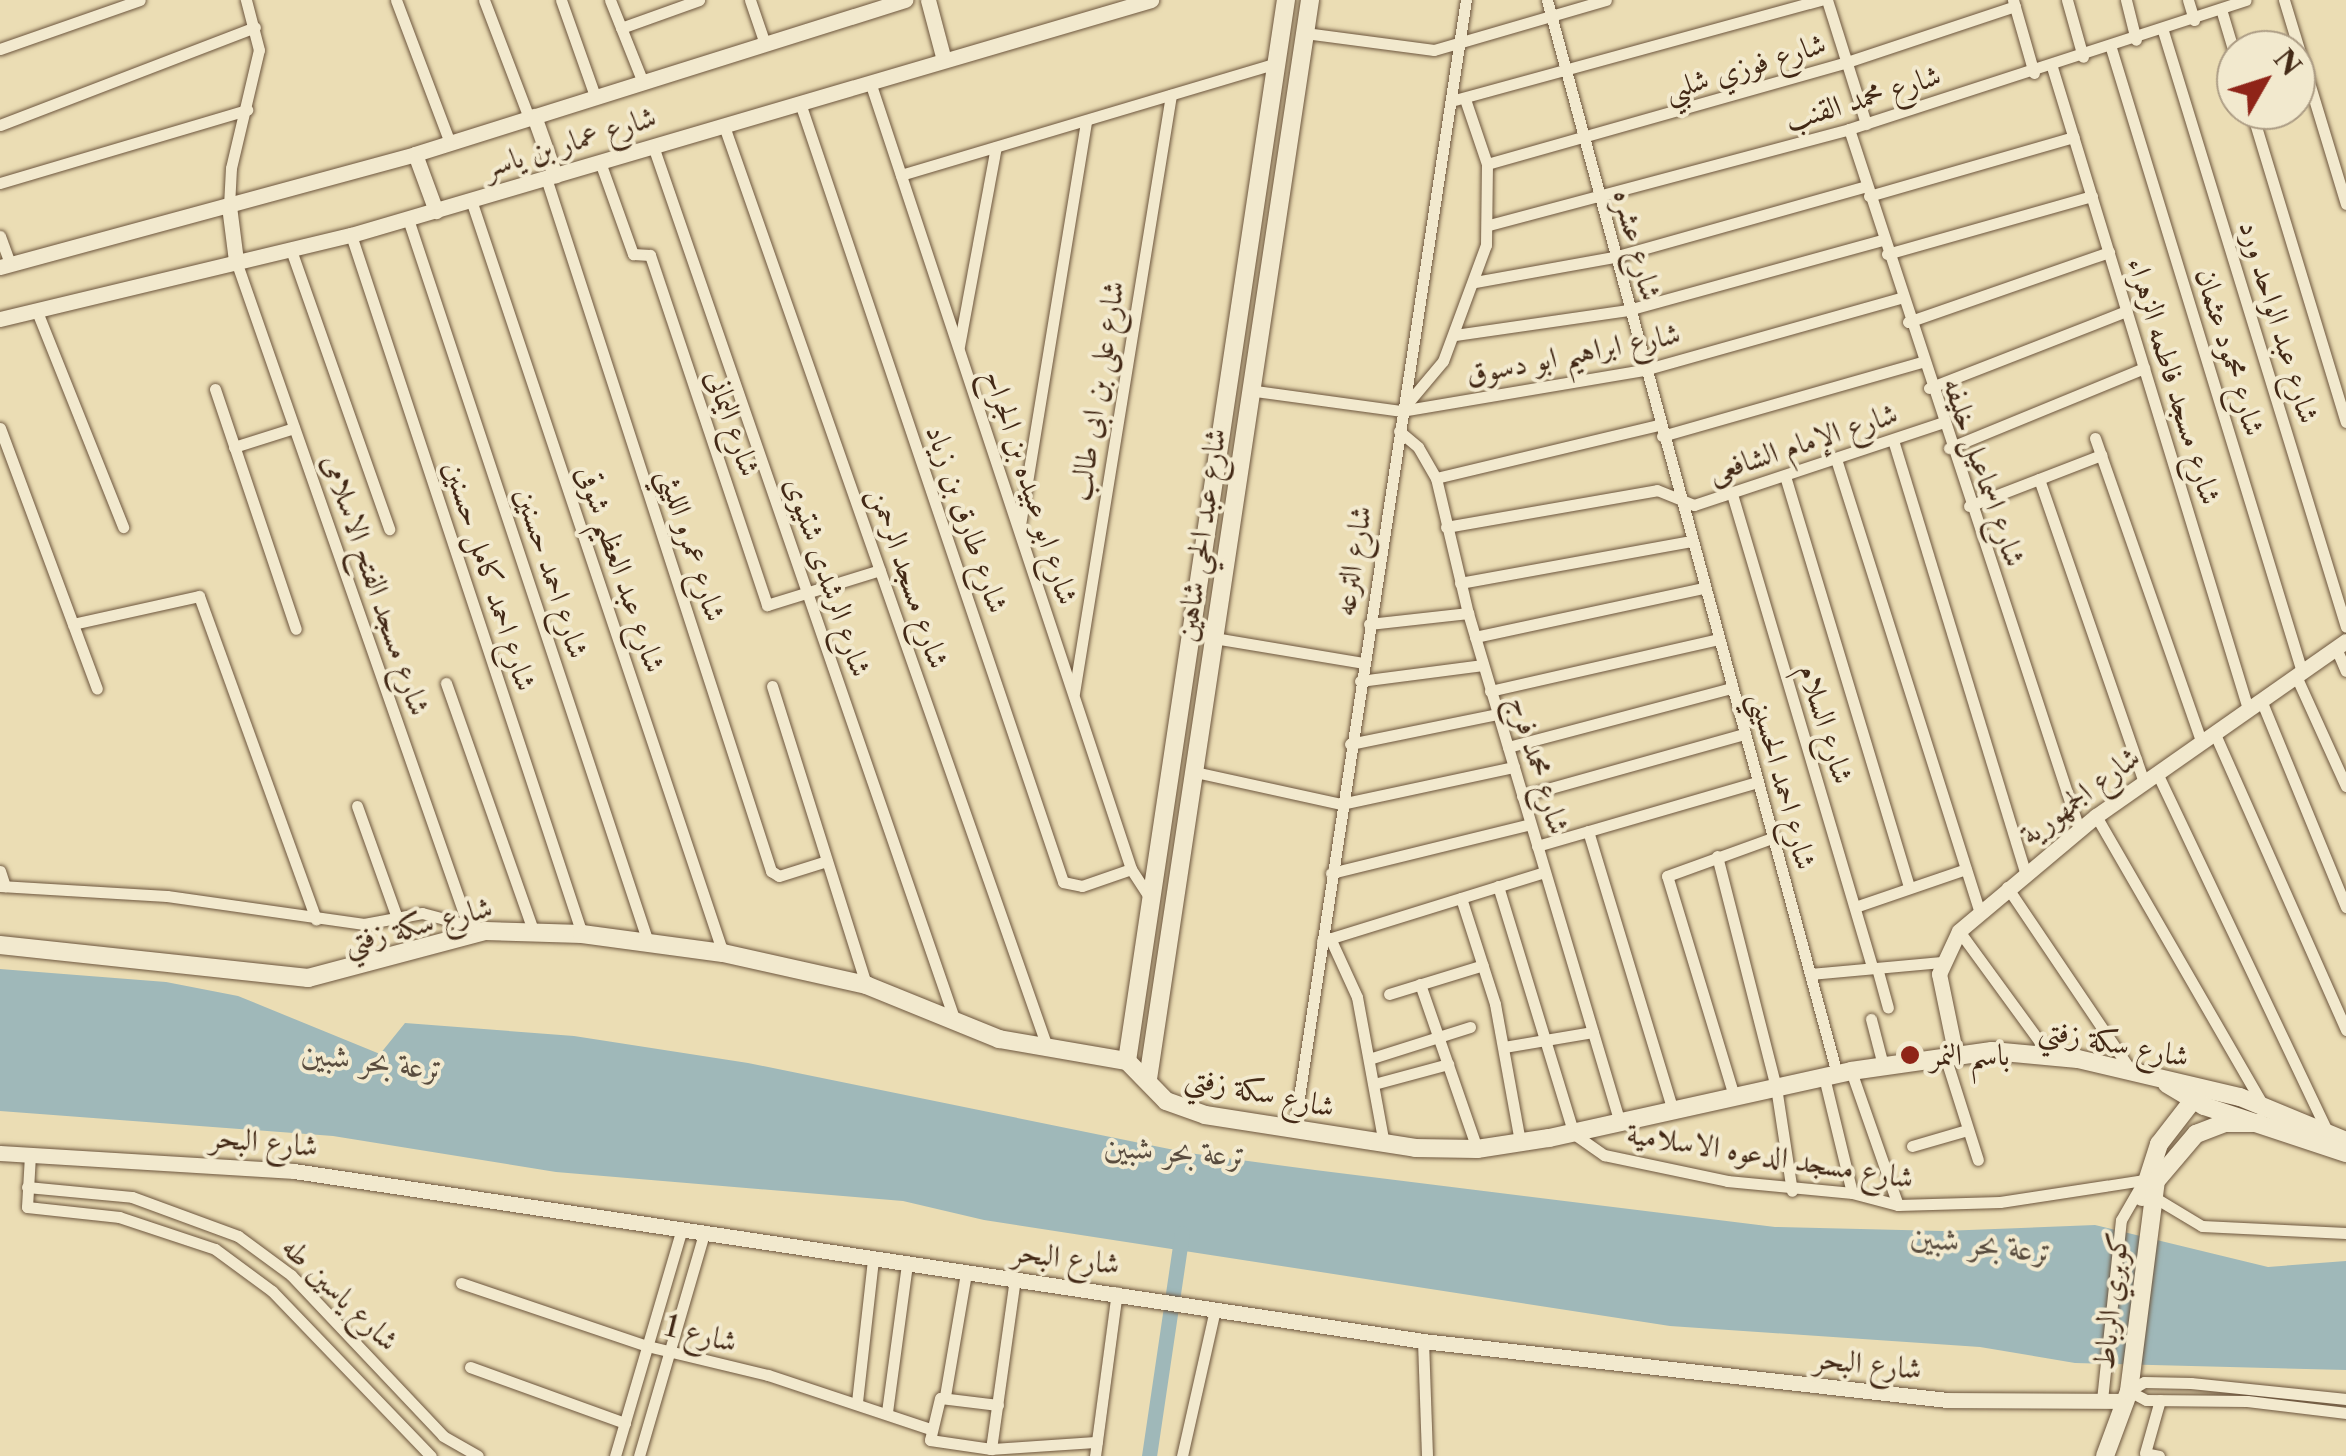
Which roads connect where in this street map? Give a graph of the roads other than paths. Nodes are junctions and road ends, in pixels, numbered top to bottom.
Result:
1 (140, 0) edge
2 (246, 0) edge
3 (396, 0) edge
4 (484, 0) edge
5 (562, 0) edge
6 (610, 0) edge
7 (699, 0) edge
8 (750, 0) edge
9 (905, 0) edge
10 (928, 0) edge
11 (1152, 0) edge
12 (1286, 0) edge
13 (1310, 0) edge
14 (1466, 0) edge
15 (1547, 0) edge
16 (1606, 0) edge
17 (1824, 0) edge
18 (2067, 0) edge
19 (2126, 0) edge
20 (2188, 0) edge
21 (2246, 0) edge
22 (2284, 0) edge
23 (2014, 3) edge
24 (2221, 9) junction
25 (1552, 16) junction
26 (2194, 20) junction
27 (255, 27) junction
28 (621, 28) junction
29 (2227, 30) edge
30 (2163, 31) junction
31 (1305, 33) junction
32 (764, 40) junction
33 (2136, 40) junction
34 (1459, 44) junction
35 (2111, 48) junction
36 (0, 49) edge
37 (2082, 57) junction
38 (944, 60) junction
39 (1847, 62) junction
40 (1277, 63) junction
41 (2052, 67) junction
42 (2034, 73) junction
43 (1566, 74) junction
44 (642, 80) junction
45 (870, 82) junction
46 (1170, 95) junction
47 (595, 96) junction
48 (1458, 100) junction
49 (800, 103) junction
50 (247, 110) junction
51 (532, 117) junction
52 (1086, 120) junction
53 (1866, 124) junction
54 (0, 125) edge
55 (724, 126) junction
56 (1849, 129) junction
57 (2257, 130) edge
58 (2074, 136) junction
59 (1584, 141) junction
60 (450, 143) junction
61 (653, 146) junction
62 (996, 147) junction
63 (415, 154) junction
64 (600, 162) junction
65 (1487, 164) junction
66 (900, 175) junction
67 (551, 177) junction
68 (0, 184) edge
69 (1868, 191) junction
70 (2092, 196) junction
71 (472, 200) junction
72 (1600, 200) junction
73 (2346, 204) edge
74 (229, 206) junction
75 (436, 211) junction
76 (408, 219) junction
77 (1490, 226) junction
78 (351, 235) junction
79 (0, 236) edge
80 (1883, 240) junction
81 (291, 250) junction
82 (2109, 252) junction
83 (1887, 254) junction
84 (1614, 257) junction
85 (236, 261) junction
86 (5, 266) edge
87 (1475, 282) junction
88 (1901, 298) junction
89 (36, 309) junction
90 (1628, 310) junction
91 (2127, 311) junction
92 (0, 319) edge
93 (1908, 322) junction
94 (1454, 336) junction
95 (958, 350) junction
96 (1921, 362) junction
97 (2144, 368) junction
98 (1644, 370) junction
99 (1929, 388) junction
100 (215, 389) dead end
101 (1248, 390) junction
102 (1402, 411) junction
103 (2346, 422) edge
104 (1941, 423) junction
105 (0, 428) edge
106 (294, 428) junction
107 (1398, 431) junction
108 (1660, 431) junction
109 (2095, 438) dead end
110 (1893, 440) junction
111 (234, 447) junction
112 (1949, 448) junction
113 (2101, 455) junction
114 (1836, 459) junction
115 (1785, 476) junction
116 (1436, 478) junction
117 (2039, 479) junction
118 (1732, 494) junction
119 (1680, 502) junction
120 (1969, 506) junction
121 (123, 527) dead end
122 (1446, 527) junction
123 (390, 529) dead end
124 (1019, 531) junction
125 (1691, 541) junction
126 (880, 570) junction
127 (1460, 582) junction
128 (1704, 588) junction
129 (808, 594) junction
130 (1468, 613) junction
131 (72, 624) junction
132 (1369, 624) junction
133 (2346, 627) edge
134 (296, 629) dead end
135 (1474, 636) junction
136 (1214, 638) junction
137 (1718, 639) junction
138 (2341, 645) edge
139 (1363, 664) junction
140 (1483, 664) junction
141 (2346, 671) edge
142 (2299, 674) junction
143 (1360, 681) junction
144 (446, 683) dead end
145 (772, 686) dead end
146 (1732, 688) junction
147 (97, 689) dead end
148 (1490, 690) junction
149 (1074, 696) junction
150 (2255, 705) junction
151 (1498, 714) junction
152 (1744, 734) junction
153 (2208, 736) junction
154 (1350, 744) junction
155 (1508, 747) junction
156 (1514, 767) junction
157 (1196, 772) junction
158 (2151, 777) junction
159 (1757, 782) junction
160 (2346, 786) edge
161 (1522, 796) junction
162 (1341, 804) junction
163 (358, 806) dead end
164 (2096, 816) junction
165 (1530, 824) junction
166 (2079, 829) junction
167 (1588, 831) junction
168 (1772, 838) junction
169 (1537, 846) junction
170 (1717, 856) junction
171 (827, 861) junction
172 (1132, 869) junction
173 (1966, 869) junction
174 (2025, 871) junction
175 (0, 872) edge
176 (1331, 872) junction
177 (1545, 872) junction
178 (2, 886) edge
179 (1498, 886) junction
180 (2007, 887) junction
181 (1908, 888) junction
182 (1461, 898) junction
183 (1154, 904) junction
184 (1855, 907) junction
185 (2346, 907) edge
186 (1979, 911) junction
187 (397, 918) junction
188 (316, 920) junction
189 (476, 928) junction
190 (533, 930) junction
191 (1959, 931) junction
192 (582, 934) junction
193 (1326, 939) junction
194 (648, 942) junction
195 (0, 945) edge
196 (724, 953) junction
197 (1941, 962) junction
198 (1483, 965) junction
199 (1874, 968) junction
200 (1810, 974) junction
201 (1420, 984) junction
202 (866, 985) junction
203 (1389, 994) dead end
204 (1888, 1008) dead end
205 (1871, 1019) dead end
206 (956, 1025) junction
207 (1470, 1027) dead end
208 (2346, 1030) edge
209 (1593, 1032) junction
210 (1439, 1037) junction
211 (1547, 1040) junction
212 (1047, 1047) junction
213 (1504, 1047) junction
214 (1950, 1052) junction
215 (2050, 1056) junction
216 (1369, 1059) junction
217 (1127, 1060) junction
218 (1448, 1064) junction
219 (1883, 1065) junction
220 (2132, 1072) junction
221 (1837, 1074) junction
222 (1148, 1078) junction
223 (1374, 1084) junction
224 (1776, 1086) junction
225 (2197, 1095) junction
226 (1734, 1096) junction
227 (2262, 1103) junction
228 (1674, 1111) junction
229 (1620, 1122) junction
230 (2258, 1122) junction
231 (2326, 1129) junction
232 (1294, 1130) junction
233 (1967, 1130) junction
234 (1574, 1134) junction
235 (2346, 1141) edge
236 (1520, 1142) junction
237 (1384, 1144) junction
238 (1912, 1146) dead end
239 (1476, 1149) junction
240 (0, 1153) edge
241 (2346, 1153) edge
242 (30, 1155) junction
243 (1978, 1160) dead end
244 (27, 1187) junction
245 (2148, 1188) junction
246 (1792, 1191) junction
247 (1852, 1193) junction
248 (1898, 1205) junction
249 (682, 1229) junction
250 (704, 1233) junction
251 (2346, 1233) edge
252 (873, 1260) junction
253 (907, 1266) junction
254 (966, 1273) junction
255 (1015, 1279) junction
256 (461, 1283) dead end
257 (1117, 1292) junction
258 (1215, 1310) junction
259 (1423, 1341) junction
260 (649, 1347) junction
261 (668, 1352) junction
262 (470, 1367) dead end
263 (2129, 1389) junction
264 (944, 1396) junction
265 (2346, 1399) edge
266 (2102, 1400) junction
267 (2160, 1400) junction
268 (857, 1402) junction
269 (998, 1405) junction
270 (887, 1412) junction
271 (2346, 1413) edge
272 (625, 1422) junction
273 (930, 1429) junction
274 (1097, 1442) junction
275 (991, 1449) junction
276 (2150, 1455) edge
277 (430, 1456) edge
278 (478, 1456) edge
279 (615, 1456) edge
280 (638, 1456) edge
281 (1095, 1456) edge
282 (1182, 1456) edge
283 (1426, 1456) edge
284 (2106, 1456) edge

1 - 36 street
2 - 27 street
3 - 60 street
4 - 51 street
5 - 47 street
6 - 28 street
7 - 28 street
8 - 32 street
9 - 32 street, شارع عمار بن ياسر
10 - 38 street
11 - 38 street, شارع عمار بن ياسر
12 - 40 main road, شارع عبد الحي شاهين
13 - 31 main road, شارع عبد الحي شاهين
14 - 34 street, شارع الترعه
15 - 25 street, شارع عشره
16 - 25 street
17 - 39 street
17 - 43 street
18 - 37 street
19 - 33 street
20 - 26 street
21 - 24 street, شارع محمد القنب
22 - 73 street
23 - 39 street, شارع فوزي شلبي
23 - 42 street
24 - 26 street, شارع محمد القنب
24 - 29 street
25 - 34 street
25 - 43 street, شارع عشره
26 - 30 street, شارع محمد القنب
27 - 50 street
27 - 54 street
28 - 44 street
30 - 33 street, شارع محمد القنب
30 - 133 street, شارع عبد الواحد ورد
31 - 34 street
31 - 101 main road, شارع عبد الحي شاهين
32 - 44 street, شارع عمار بن ياسر
33 - 35 street, شارع محمد القنب
34 - 48 street, شارع الترعه
35 - 37 street, شارع محمد القنب
35 - 142 street, شارع محمود عثمان
37 - 41 street, شارع محمد القنب
38 - 45 street, شارع عمار بن ياسر
39 - 53 street
39 - 59 street, شارع فوزي شلبي
40 - 46 street
40 - 183 main road, شارع عبد الحي شاهين
41 - 42 street, شارع محمد القنب
41 - 58 street, شارع مسجد فاطمه الزهراء
42 - 53 street, شارع محمد القنب
43 - 48 street
43 - 59 street, شارع عشره
44 - 47 street, شارع عمار بن ياسر
45 - 49 street, شارع عمار بن ياسر
45 - 66 street, شارع ابو عبيده بن الجراح
46 - 52 street
46 - 149 street, شارع على بن ابى طالب
47 - 51 street, شارع عمار بن ياسر
48 - 65 street
48 - 102 street, شارع الترعه
49 - 55 street, شارع عمار بن ياسر
49 - 172 street, شارع طارق بن زياد
50 - 68 street
50 - 74 street
51 - 60 street, شارع عمار بن ياسر
51 - 67 street
52 - 62 street
52 - 124 street
53 - 56 street, شارع محمد القنب
55 - 61 street, شارع عمار بن ياسر
55 - 126 street, شارع مسجد الرحمن
56 - 69 street, شارع اسماعيل خليفه
56 - 72 street, شارع محمد القنب
57 - 103 street
58 - 69 street
58 - 70 street, شارع مسجد فاطمه الزهراء
59 - 65 street, شارع فوزي شلبي
59 - 72 street, شارع عشره
60 - 63 street, شارع عمار بن ياسر
61 - 64 street, شارع عمار بن ياسر
61 - 129 street, شارع الرشدى شتيوى
62 - 66 street
62 - 95 street
63 - 74 street, شارع عمار بن ياسر
63 - 75 street
64 - 67 street, شارع عمار بن ياسر
64 - 129 street, شارع اليمانى
65 - 77 street
66 - 95 street, شارع ابو عبيده بن الجراح
67 - 71 street, شارع عمار بن ياسر
67 - 171 street, شارع عمرو الليثي
69 - 80 street, شارع اسماعيل خليفه
69 - 84 street
70 - 82 street, شارع مسجد فاطمه الزهراء
70 - 83 street
71 - 75 street, شارع عمار بن ياسر
71 - 196 street, شارع عبد العظيم شوقى
72 - 77 street, شارع محمد القنب
72 - 84 street, شارع عشره
74 - 85 street
74 - 86 street, شارع عمار بن ياسر
75 - 76 street, شارع عمار بن ياسر
76 - 78 street, شارع عمار بن ياسر
76 - 194 street, شارع احمد حسنين
77 - 87 street
78 - 81 street, شارع عمار بن ياسر
78 - 192 street, شارع احمد كامل حسنين
79 - 86 street
80 - 83 street, شارع اسماعيل خليفه
80 - 90 street
81 - 85 street, شارع عمار بن ياسر
81 - 123 street
82 - 91 street, شارع مسجد فاطمه الزهراء
82 - 93 street
83 - 88 street, شارع اسماعيل خليفه
84 - 87 street
84 - 90 street, شارع عشره
85 - 89 street, شارع عمار بن ياسر
85 - 106 street, شارع مسجد الفتح الاسلامى
87 - 94 street
88 - 93 street, شارع اسماعيل خليفه
88 - 98 street, شارع ابراهيم ابو دسوق
89 - 92 street, شارع عمار بن ياسر
89 - 121 street
90 - 94 street
90 - 98 street, شارع عشره
91 - 97 street, شارع مسجد فاطمه الزهراء
91 - 99 street
93 - 96 street, شارع اسماعيل خليفه
94 - 102 street
95 - 124 street, شارع ابو عبيده بن الجراح
96 - 99 street, شارع اسماعيل خليفه
96 - 108 street
97 - 112 street
97 - 150 street, شارع مسجد فاطمه الزهراء
98 - 102 street, شارع ابراهيم ابو دسوق
98 - 108 street, شارع عشره
99 - 104 street, شارع اسماعيل خليفه
100 - 111 street
101 - 102 street, شارع ابراهيم ابو دسوق
101 - 136 main road, شارع عبد الحي شاهين
102 - 107 street, شارع الترعه
104 - 110 street, شارع الإمام الشافعى
104 - 112 street, شارع اسماعيل خليفه
105 - 131 street
106 - 111 street
106 - 189 street, شارع مسجد الفتح الاسلامى
107 - 116 street, شارع محمد فرج
107 - 132 street, شارع الترعه
108 - 116 street
108 - 119 street, شارع عشره
109 - 113 street
110 - 114 street, شارع الإمام الشافعى
110 - 174 street
111 - 134 street
112 - 120 street, شارع اسماعيل خليفه
113 - 117 street
113 - 153 street
114 - 115 street, شارع الإمام الشافعى
114 - 173 street
115 - 118 street, شارع الإمام الشافعى
115 - 181 street
116 - 122 street, شارع محمد فرج
117 - 120 street
117 - 158 street
118 - 119 street, شارع الإمام الشافعى
118 - 184 street, شارع السلام
119 - 122 street, شارع الإمام الشافعى
119 - 125 street, شارع احمد الحسيني
120 - 166 street, شارع اسماعيل خليفه
122 - 127 street, شارع محمد فرج
124 - 149 street, شارع ابو عبيده بن الجراح
125 - 127 street
125 - 128 street, شارع احمد الحسيني
126 - 129 street, شارع اليمانى
126 - 212 street, شارع مسجد الرحمن
127 - 130 street, شارع محمد فرج
128 - 135 street
128 - 137 street, شارع احمد الحسيني
129 - 206 street, شارع الرشدى شتيوى
130 - 132 street
130 - 135 street, شارع محمد فرج
131 - 147 street
131 - 188 street
132 - 139 street, شارع الترعه
135 - 140 street, شارع محمد فرج
136 - 139 street
136 - 157 main road, شارع عبد الحي شاهين
137 - 146 street, شارع احمد الحسيني
137 - 148 street
138 - 141 street
138 - 142 street, شارع الجمهورية
139 - 143 street, شارع الترعه
140 - 143 street
140 - 148 street, شارع محمد فرج
142 - 150 street, شارع الجمهورية
142 - 160 street, شارع محمود عثمان
143 - 154 street, شارع الترعه
144 - 190 street
145 - 171 street
146 - 152 street, شارع احمد الحسيني
146 - 155 street
148 - 151 street, شارع محمد فرج
149 - 172 street, شارع ابو عبيده بن الجراح
150 - 153 street, شارع الجمهورية
150 - 185 street, شارع مسجد فاطمه الزهراء
151 - 154 street
151 - 155 street, شارع محمد فرج
152 - 159 street, شارع احمد الحسيني
152 - 161 street
153 - 158 street, شارع الجمهورية
153 - 208 street
154 - 162 street, شارع الترعه
155 - 156 street, شارع محمد فرج
156 - 161 street, شارع محمد فرج
156 - 162 street
157 - 162 street
157 - 222 main road, شارع عبد الحي شاهين
158 - 164 street, شارع الجمهورية
158 - 231 street
159 - 167 street
159 - 168 street, شارع احمد الحسيني
161 - 165 street, شارع محمد فرج
162 - 176 street, شارع الترعه
163 - 187 street
164 - 166 street, شارع الجمهورية
164 - 227 street
165 - 169 street, شارع محمد فرج
165 - 176 street
166 - 174 street, شارع الجمهورية
167 - 169 street
167 - 228 street
168 - 170 street
168 - 200 street, شارع احمد الحسيني
169 - 177 street, شارع محمد فرج
170 - 224 street
170 - 226 street
171 - 202 street
172 - 183 street, شارع ابو عبيده بن الجراح
173 - 181 street
173 - 186 street
174 - 180 street, شارع الجمهورية
175 - 178 street
176 - 193 street, شارع الترعه
177 - 179 street
177 - 209 street, شارع محمد فرج
178 - 188 street
179 - 182 street
179 - 211 street
180 - 186 street, شارع الجمهورية
180 - 220 street
181 - 184 street
182 - 193 street
182 - 198 street
183 - 217 main road, شارع عبد الحي شاهين
184 - 199 street, شارع السلام
186 - 191 street, شارع الجمهورية
187 - 188 street
187 - 189 street
189 - 190 main road, شارع سكة زفتي
189 - 195 main road, شارع سكة زفتي
190 - 192 main road, شارع سكة زفتي
191 - 197 street, شارع الجمهورية
191 - 215 street
192 - 194 main road, شارع سكة زفتي
193 - 216 street
193 - 232 street, شارع الترعه
194 - 196 main road, شارع سكة زفتي
196 - 202 main road, شارع سكة زفتي
197 - 199 street
197 - 214 street
198 - 201 street
198 - 213 street
199 - 200 street
199 - 204 street, شارع السلام
200 - 221 street, شارع احمد الحسيني
201 - 203 street
201 - 210 street
202 - 206 main road, شارع سكة زفتي
205 - 219 street
206 - 212 main road, شارع سكة زفتي
207 - 210 street
209 - 211 street
209 - 229 street, شارع محمد فرج
210 - 216 street
210 - 218 street
211 - 213 street
211 - 234 street
212 - 217 main road, شارع سكة زفتي
213 - 236 street
214 - 215 main road, شارع سكة زفتي
214 - 219 main road, شارع سكة زفتي
214 - 233 street
215 - 220 main road, شارع سكة زفتي
216 - 223 street
217 - 222 main road, شارع سكة زفتي
218 - 223 street
218 - 239 street
219 - 221 main road, شارع سكة زفتي
220 - 225 main road, شارع سكة زفتي
221 - 224 main road, شارع سكة زفتي
221 - 247 street
221 - 248 street
222 - 232 main road, شارع سكة زفتي
223 - 237 street
224 - 226 main road, شارع سكة زفتي
224 - 246 street
225 - 227 main road, شارع سكة زفتي
225 - 230 main road
225 - 245 main road
226 - 228 main road, شارع سكة زفتي
227 - 231 main road, شارع سكة زفتي
228 - 229 main road, شارع سكة زفتي
229 - 234 main road, شارع سكة زفتي
230 - 241 main road
230 - 245 main road
231 - 235 main road, شارع سكة زفتي
232 - 237 main road, شارع سكة زفتي
233 - 238 street
233 - 243 street
234 - 236 main road, شارع سكة زفتي
234 - 246 street, شارع مسجد الدعوه الاسلامية
236 - 239 main road, شارع سكة زفتي
237 - 239 main road, شارع سكة زفتي
240 - 242 street, شارع البحر
242 - 244 street, شارع ياسين طه
242 - 249 street, شارع البحر
244 - 277 street, شارع ياسين طه
244 - 278 street, شارع ياسين طه
245 - 248 street, شارع مسجد الدعوه الاسلامية
245 - 251 street
245 - 263 main road, كوبري الرباط
245 - 266 street
246 - 247 street, شارع مسجد الدعوه الاسلامية
247 - 248 street, شارع مسجد الدعوه الاسلامية
249 - 250 street, شارع البحر
249 - 260 street
250 - 252 street, شارع البحر
250 - 261 street
252 - 253 street, شارع البحر
252 - 268 street
253 - 254 street, شارع البحر
253 - 270 street
254 - 255 street, شارع البحر
254 - 264 street
255 - 257 street, شارع البحر
255 - 269 street
256 - 260 street, شارع 1
257 - 258 street, شارع البحر
257 - 274 street
258 - 259 street, شارع البحر
258 - 282 street
259 - 266 street, شارع البحر
259 - 283 street
260 - 261 street, شارع 1
260 - 272 street
261 - 268 street, شارع 1
261 - 280 street
262 - 272 street
263 - 265 street
263 - 266 street, شارع البحر
263 - 267 street
263 - 284 main road, كوبري الرباط
264 - 269 street
264 - 273 street
267 - 271 street
267 - 276 street
268 - 270 street, شارع 1
269 - 275 street
270 - 273 street, شارع 1
272 - 279 street
273 - 275 street, شارع 1
274 - 275 street
274 - 281 street

